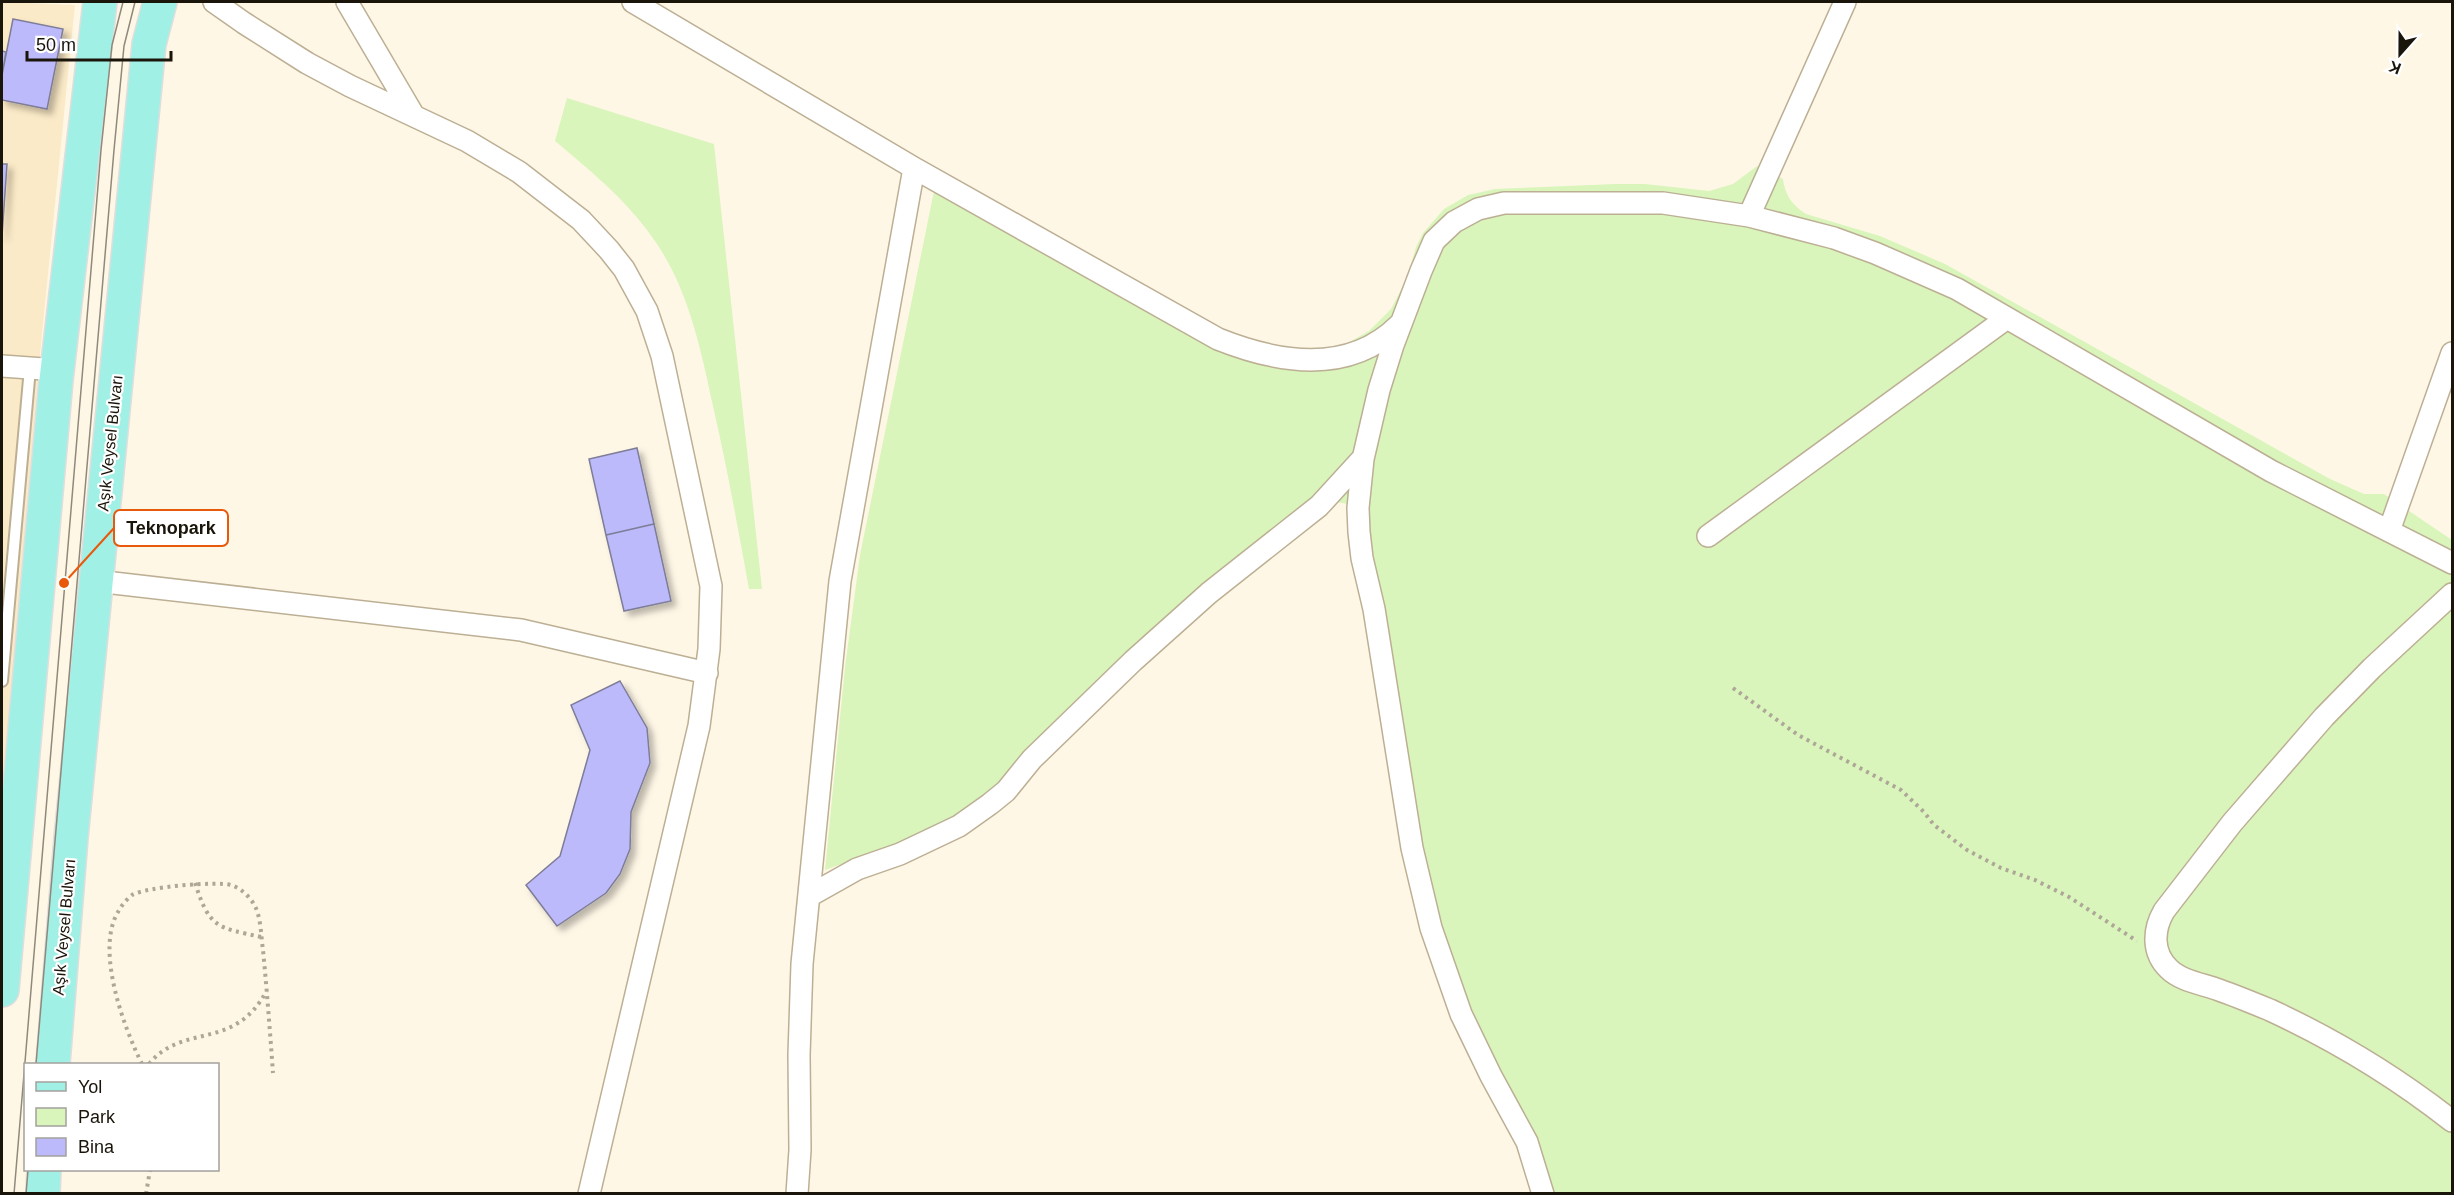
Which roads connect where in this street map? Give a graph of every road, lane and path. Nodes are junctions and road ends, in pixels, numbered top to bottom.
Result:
1 (100, 2) edge
2 (160, 2) edge
3 (214, 2) edge
4 (347, 2) edge
5 (633, 2) edge
6 (1845, 2) edge
7 (414, 116) junction
8 (914, 168) junction
9 (1749, 216) junction
10 (2007, 318) junction
11 (1401, 323) junction
12 (2452, 353) edge
13 (2, 366) edge
14 (44, 369) junction
15 (1363, 459) junction
16 (2390, 531) junction
17 (1708, 536) dead end
18 (2449, 558) edge
19 (96, 581) junction
20 (2452, 594) edge
21 (707, 673) junction
22 (2, 681) edge
23 (1733, 688) dead end
24 (195, 883) junction
25 (809, 896) junction
26 (4, 925) edge
27 (261, 937) junction
28 (2162, 960) junction
29 (2, 990) edge
30 (267, 990) junction
31 (52, 1063) edge
32 (141, 1063) edge
33 (151, 1063) edge
34 (273, 1073) dead end
35 (2452, 1121) edge
36 (44, 1171) edge
37 (150, 1171) edge
38 (43, 1194) edge
39 (146, 1194) edge
40 (589, 1194) edge
41 (797, 1194) edge
42 (1543, 1194) edge

1 - 14 main road
2 - 19 main road, Aşık Veysel Bulvarı
3 - 7 street
4 - 7 street
5 - 8 street
6 - 9 street
7 - 21 street
8 - 11 street
8 - 25 street
9 - 10 street
9 - 11 street
10 - 16 street
10 - 17 street
11 - 15 street
12 - 16 street
13 - 14 street
14 - 22 lane
14 - 26 main road
15 - 25 street
15 - 42 street
16 - 18 street
19 - 21 street
19 - 31 main road, Aşık Veysel Bulvarı
20 - 28 street
21 - 40 street
23 - 28 path
24 - 27 path
24 - 27 path
24 - 32 path
25 - 41 street
26 - 29 main road
27 - 30 path
28 - 35 street
30 - 33 path
30 - 34 path
36 - 38 main road
37 - 39 path

